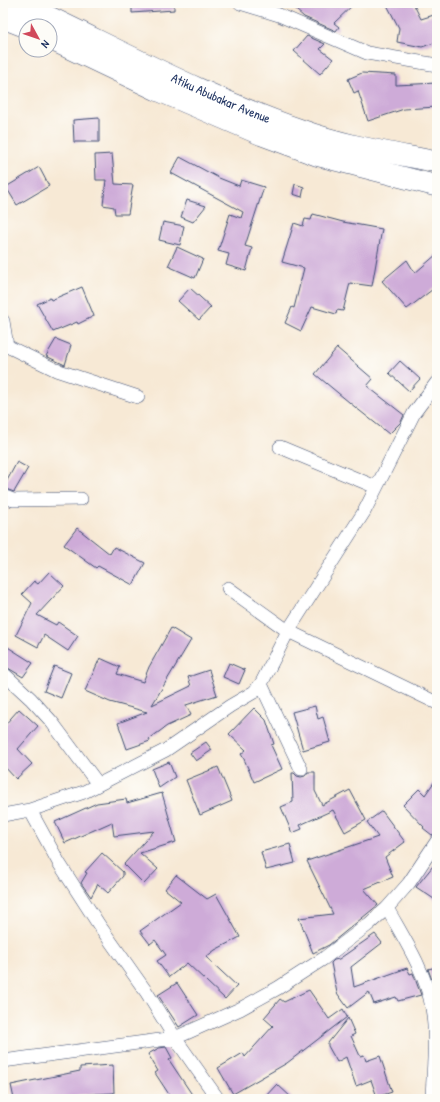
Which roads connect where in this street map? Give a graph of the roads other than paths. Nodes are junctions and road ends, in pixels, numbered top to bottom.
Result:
1 (15, 3) edge
2 (240, 3) edge
3 (3, 18) edge
4 (18, 24) edge
5 (58, 42) edge
6 (437, 65) edge
7 (437, 162) edge
8 (437, 186) edge
9 (3, 321) edge
10 (5, 347) edge
11 (437, 382) edge
12 (138, 397) dead end
13 (280, 447) dead end
14 (376, 487) junction
15 (3, 496) edge
16 (81, 499) dead end
17 (228, 588) dead end
18 (288, 631) junction
19 (3, 673) edge
20 (261, 684) junction
21 (437, 703) edge
22 (301, 769) dead end
23 (98, 784) junction
24 (30, 810) junction
25 (3, 816) edge
26 (437, 841) edge
27 (387, 908) junction
28 (436, 1035) edge
29 (175, 1038) junction
30 (3, 1061) edge
31 (218, 1099) edge
32 (432, 1099) edge

1 - 7 main road, Atiku Abubakar Avenue
2 - 6 street
3 - 4 main road
5 - 8 main road, Atiku Abubakar Avenue
9 - 10 street
10 - 12 street
11 - 14 street
13 - 14 street
14 - 18 street
15 - 16 street
17 - 18 street
18 - 20 street
18 - 21 street
19 - 23 street
20 - 22 street
20 - 23 street
23 - 24 street
24 - 25 street
24 - 29 street
26 - 27 street
27 - 28 street
27 - 29 street
28 - 32 street
29 - 30 street
29 - 31 street

